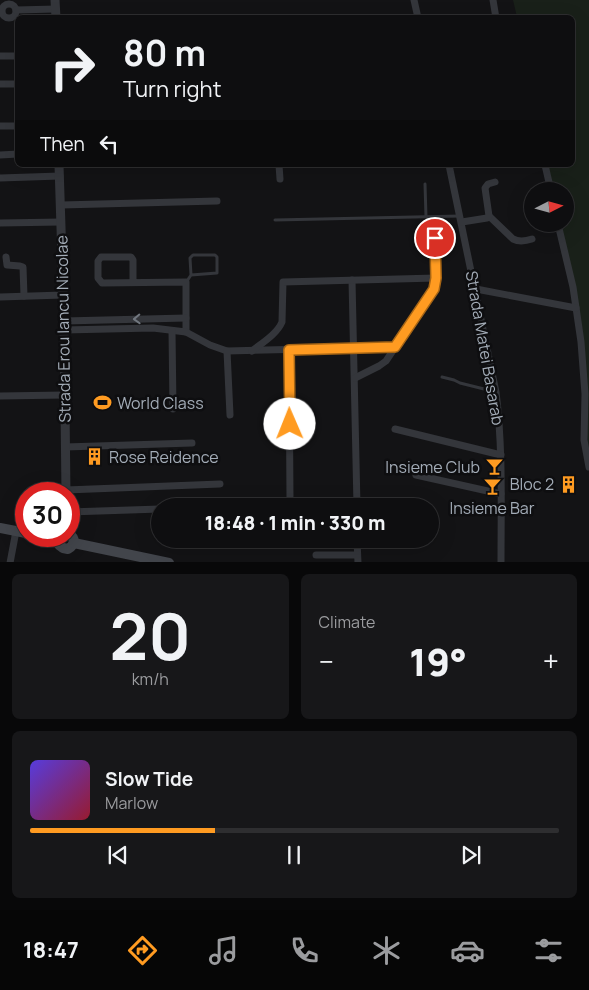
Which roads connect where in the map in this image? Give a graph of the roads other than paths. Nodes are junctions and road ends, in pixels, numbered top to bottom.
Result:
1 (414, 0) edge
2 (492, 0) edge
3 (56, 9) edge
4 (16, 10) dead end
5 (417, 15) edge
6 (495, 15) edge
7 (0, 56) edge
8 (15, 56) edge
9 (0, 84) edge
10 (15, 84) edge
11 (0, 126) edge
12 (15, 126) edge
13 (15, 154) edge
14 (0, 155) edge
15 (59, 167) edge
16 (279, 167) edge
17 (449, 167) edge
18 (545, 167) edge
19 (60, 176) junction
20 (0, 178) edge
21 (280, 179) dead end
22 (495, 182) dead end
23 (549, 182) edge
24 (425, 184) dead end
25 (217, 201) dead end
26 (60, 205) junction
27 (489, 216) junction
28 (426, 217) junction
29 (461, 219) junction
30 (276, 220) dead end
31 (61, 222) junction
32 (0, 223) edge
33 (560, 232) edge
34 (435, 238) dead end
35 (532, 239) dead end
36 (6, 257) dead end
37 (191, 275) junction
38 (436, 278) junction
39 (352, 280) junction
40 (133, 282) junction
41 (186, 282) junction
42 (476, 289) junction
43 (63, 295) junction
44 (24, 296) junction
45 (0, 297) edge
46 (576, 308) junction
47 (186, 318) junction
48 (64, 326) junction
49 (172, 331) junction
50 (186, 332) junction
51 (395, 347) junction
52 (354, 348) junction
53 (252, 350) junction
54 (289, 350) junction
55 (227, 351) junction
56 (442, 377) dead end
57 (355, 378) junction
58 (496, 392) junction
59 (64, 395) junction
60 (0, 396) edge
61 (173, 408) dead end
62 (230, 415) dead end
63 (395, 429) dead end
64 (192, 443) dead end
65 (65, 447) junction
66 (501, 455) junction
67 (589, 466) edge
68 (416, 475) dead end
69 (66, 482) edge
70 (220, 484) dead end
71 (80, 491) edge
72 (501, 494) junction
73 (290, 498) edge
74 (357, 498) edge
75 (151, 509) edge
76 (80, 512) edge
77 (0, 528) edge
78 (15, 531) edge
79 (80, 540) edge
80 (16, 547) edge
81 (316, 555) dead end
82 (357, 560) edge
83 (10, 562) edge
84 (165, 562) edge
85 (501, 562) edge

1 - 5 street
2 - 6 street
3 - 4 street
7 - 8 street
9 - 10 street
11 - 12 street
13 - 14 street
15 - 19 street, Strada Erou Iancu Nicolae
16 - 21 street
17 - 29 street, Strada Matei Basarab
18 - 23 street
19 - 20 street
19 - 26 street, Strada Erou Iancu Nicolae
22 - 27 street
24 - 28 lane
25 - 26 street
26 - 31 street, Strada Erou Iancu Nicolae
27 - 29 street
27 - 35 street
28 - 29 lane
28 - 30 lane
29 - 42 street, Strada Matei Basarab
31 - 32 street
31 - 43 street, Strada Erou Iancu Nicolae
33 - 46 street
34 - 38 street
36 - 44 street
37 - 37 lane
37 - 41 lane
38 - 39 street
38 - 51 street
39 - 52 street
39 - 53 street
40 - 40 street
40 - 41 street
41 - 47 street
42 - 46 street
42 - 58 street, Strada Matei Basarab
43 - 44 street
43 - 48 street, Strada Erou Iancu Nicolae
44 - 45 street
46 - 67 street
47 -> 48 street
47 - 50 street
48 - 49 street
48 - 59 street, Strada Erou Iancu Nicolae
49 - 50 street
49 - 61 street
50 - 55 street
51 - 52 street
51 - 57 street
52 - 54 street
52 - 57 street
53 - 54 street
53 - 55 street
54 - 73 street
55 - 62 street
56 - 58 lane
57 - 74 street
58 - 66 street, Strada Matei Basarab
59 - 60 street
59 - 65 street, Strada Erou Iancu Nicolae
63 - 66 street
64 - 65 street
65 - 69 street, Strada Erou Iancu Nicolae
66 - 72 street, Strada Matei Basarab
68 - 72 street
70 - 71 street
72 - 85 street, Strada Matei Basarab
75 - 76 street
77 - 78 main road
79 - 84 main road
80 - 83 street
81 - 82 street

